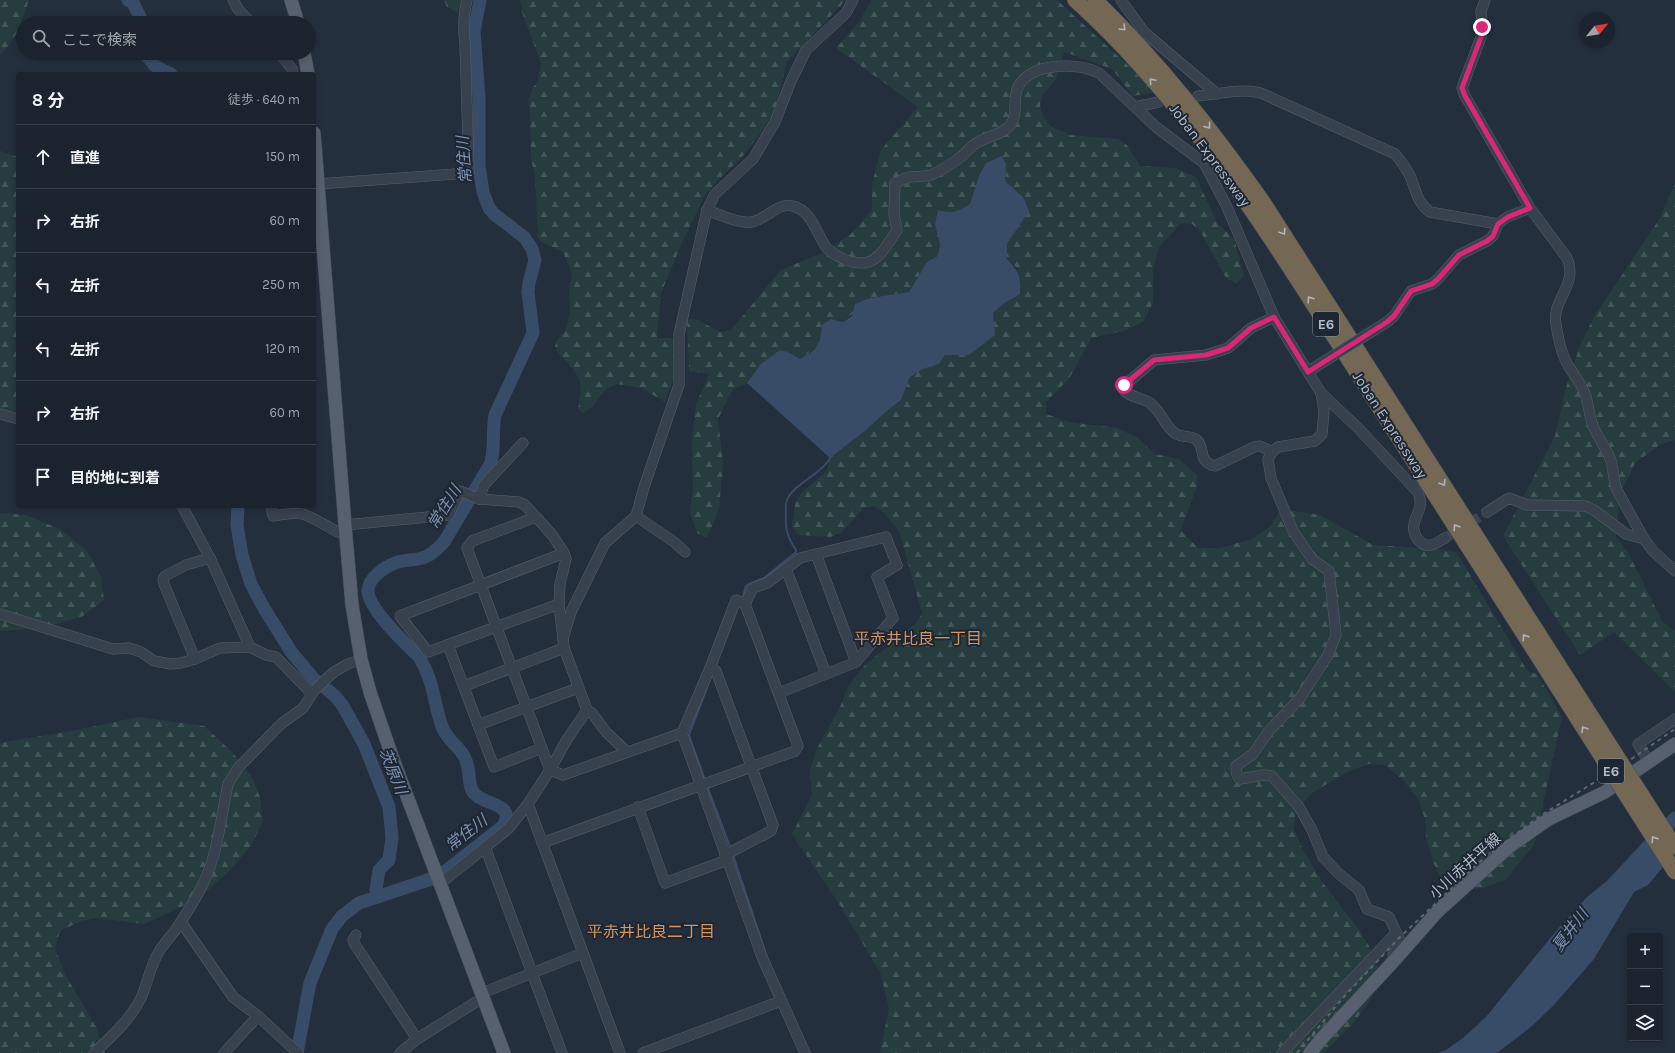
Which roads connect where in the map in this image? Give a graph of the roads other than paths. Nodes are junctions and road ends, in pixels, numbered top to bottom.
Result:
1 (233, 0) edge
2 (291, 0) edge
3 (467, 0) edge
4 (853, 0) edge
5 (1075, 0) edge
6 (1095, 0) edge
7 (1121, 0) edge
8 (1485, 0) edge
9 (244, 16) edge
10 (296, 16) edge
11 (285, 60) edge
12 (305, 60) edge
13 (293, 72) edge
14 (308, 72) edge
15 (1217, 94) junction
16 (1198, 96) dead end
17 (1159, 102) dead end
18 (1135, 107) junction
19 (316, 158) edge
20 (318, 184) junction
21 (1530, 208) junction
22 (706, 210) junction
23 (1498, 224) junction
24 (319, 257) edge
25 (1274, 317) junction
26 (1310, 370) junction
27 (1321, 393) junction
28 (0, 414) edge
29 (16, 418) edge
30 (523, 443) dead end
31 (1272, 452) junction
32 (477, 499) junction
33 (183, 508) edge
34 (272, 508) edge
35 (1487, 512) tunnel mouth
36 (636, 516) junction
37 (536, 517) junction
38 (345, 530) junction
39 (1445, 538) tunnel mouth
40 (1644, 539) junction
41 (685, 552) dead end
42 (564, 553) junction
43 (816, 554) junction
44 (210, 558) junction
45 (786, 569) junction
46 (1675, 571) edge
47 (481, 585) junction
48 (742, 602) junction
49 (559, 604) junction
50 (0, 614) edge
51 (497, 626) junction
52 (564, 643) junction
53 (448, 644) junction
54 (250, 647) junction
55 (195, 659) junction
56 (361, 660) junction
57 (856, 662) junction
58 (1551, 665) junction
59 (512, 668) junction
60 (713, 669) junction
61 (826, 674) junction
62 (464, 686) junction
63 (578, 688) junction
64 (313, 693) junction
65 (779, 693) junction
66 (527, 707) junction
67 (587, 710) junction
68 (1675, 719) edge
69 (478, 726) junction
70 (682, 733) junction
71 (1675, 744) edge
72 (542, 748) junction
73 (627, 752) junction
74 (1649, 762) junction
75 (751, 766) junction
76 (550, 770) junction
77 (704, 783) junction
78 (528, 804) junction
79 (638, 807) junction
80 (542, 843) junction
81 (485, 847) junction
82 (1675, 847) edge
83 (729, 854) junction
84 (1675, 872) edge
85 (439, 878) junction
86 (181, 922) junction
87 (1396, 933) junction
88 (356, 935) dead end
89 (583, 953) junction
90 (1391, 964) junction
91 (532, 973) junction
92 (483, 995) junction
93 (781, 1001) junction
94 (258, 1016) junction
95 (417, 1039) junction
96 (94, 1053) edge
97 (224, 1053) edge
98 (298, 1053) edge
99 (400, 1053) edge
100 (504, 1053) edge
101 (562, 1053) edge
102 (620, 1053) edge
103 (643, 1053) edge
104 (805, 1053) edge
105 (1282, 1053) edge
106 (1310, 1053) edge

1 - 9 street
2 - 10 main road
3 - 20 street
4 - 22 street
58 -> 5 highway, Joban Expressway / E6
6 -> 58 highway, Joban Expressway / E6
7 - 15 street
8 - 21 street
11 - 13 street
12 - 14 main road
15 - 16 street
15 - 23 street
17 - 18 street
18 - 22 street
18 - 25 street
19 - 20 main road
20 - 24 main road
21 - 23 street
21 - 40 street
22 - 36 street
23 - 26 street, bridge
24 - 38 main road
25 - 26 street
25 - 31 street
26 - 27 street
27 - 31 street
27 - 39 street
28 - 29 street
30 - 32 street
31 - 87 street
32 - 37 street
32 - 38 street
33 - 44 street
34 - 38 street
35 - 40 street
36 - 41 street
36 - 52 street
37 - 42 street
37 - 47 street
38 - 56 main road
40 - 46 street
42 - 47 street
42 - 49 street
43 - 45 street
43 - 57 street
43 - 57 street
44 - 54 street
44 - 55 street
45 - 48 street
45 - 61 street
47 - 51 street
47 - 53 street
48 - 60 street
48 - 65 street
49 - 51 street
49 - 52 street
50 - 55 street
51 - 53 street
51 - 59 street
52 - 59 street
52 - 63 street
53 - 62 street
54 - 55 street
54 - 64 street
56 - 64 street
56 - 85 main road
57 - 61 street
58 - 82 highway, Joban Expressway / E6, bridge
84 -> 58 highway, Joban Expressway / E6, bridge
59 - 62 street
59 - 66 street
60 - 70 street
60 - 75 street
61 - 65 street
62 - 69 street
63 - 66 street
63 - 67 street
64 - 86 street
65 - 75 street
66 - 69 street
66 - 72 street
67 - 73 street
67 - 76 street
68 - 74 street
69 - 72 street
70 - 73 street
70 - 77 street
71 - 74 main road, 小川赤井平線
72 - 76 street
73 - 76 street
74 - 90 main road, 小川赤井平線
75 - 77 street
75 - 83 street
76 - 78 street
77 - 79 street
77 - 83 street
78 - 80 street
78 - 81 street
79 - 80 street
79 - 83 street
80 - 89 street
81 - 85 street
81 - 91 street
83 - 93 street
85 - 92 main road
86 - 94 street
86 - 96 street
87 - 90 street
87 - 105 street
88 - 95 street
89 - 91 street
89 - 102 street
90 - 106 main road, 小川赤井平線
91 - 92 street
91 - 101 street
92 - 95 street
92 - 100 main road
93 - 103 street
93 - 104 street
94 - 97 street
94 - 98 street
95 - 99 street

